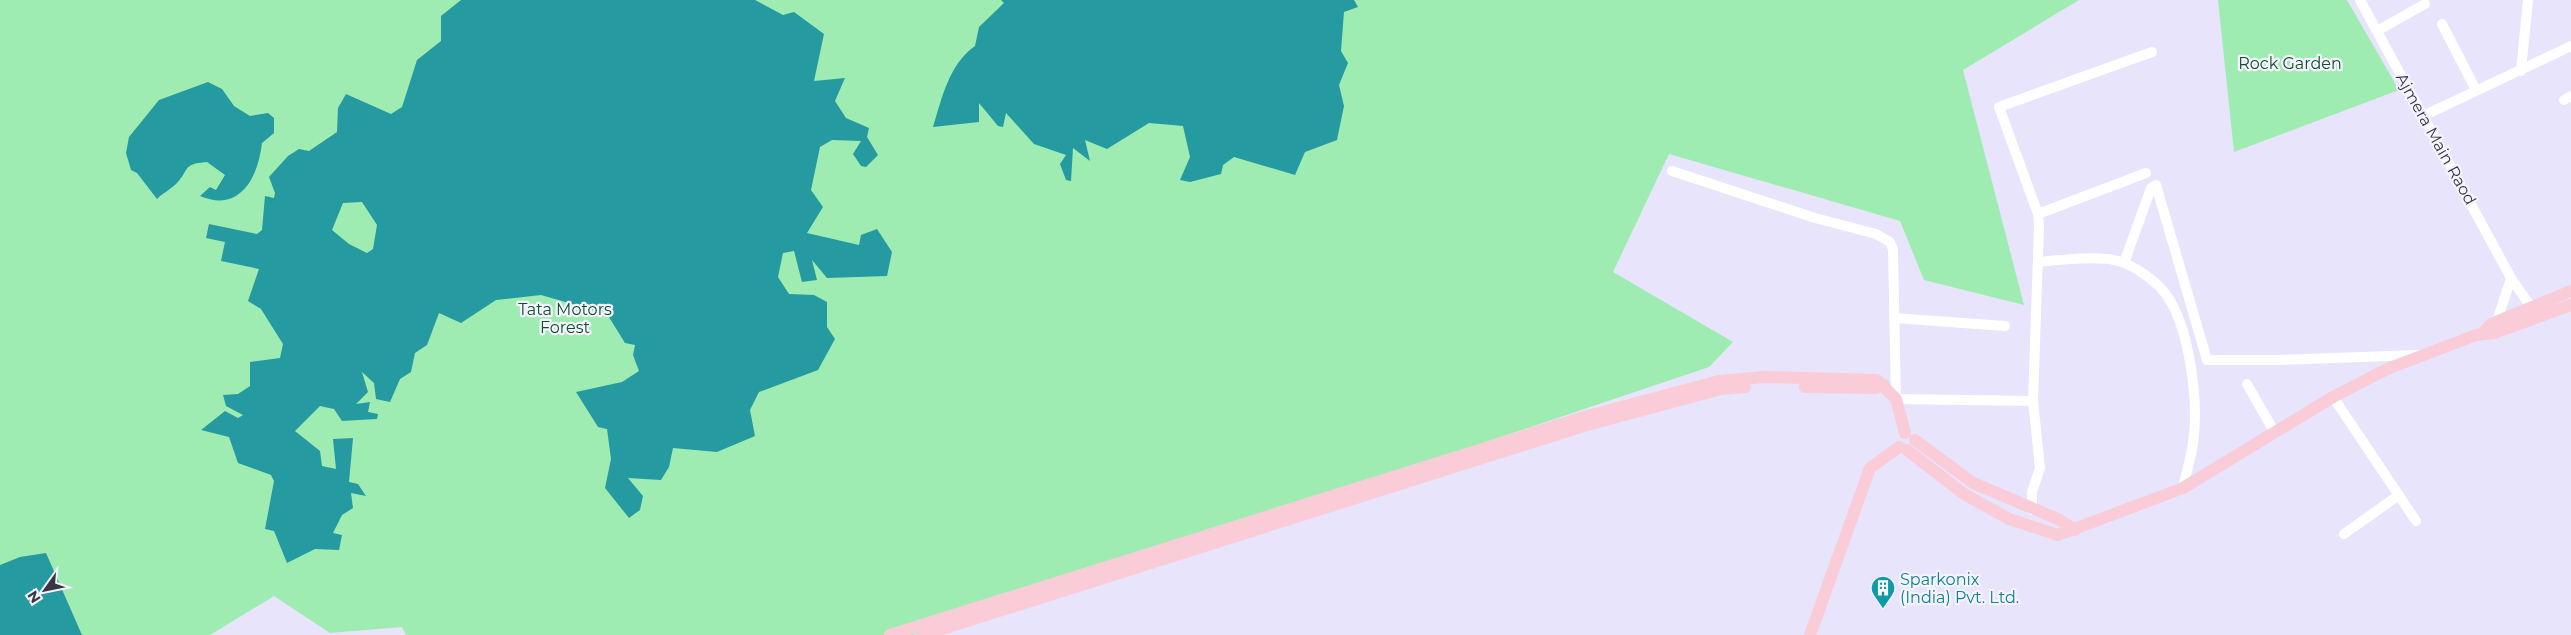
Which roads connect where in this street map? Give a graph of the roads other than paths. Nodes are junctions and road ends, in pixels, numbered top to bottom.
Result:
1 (2360, 0) edge
2 (2528, 0) edge
3 (2425, 4) dead end
4 (2442, 24) dead end
5 (2377, 31) junction
6 (2570, 48) edge
7 (2152, 52) dead end
8 (2521, 71) junction
9 (2476, 90) junction
10 (2423, 116) junction
11 (1672, 171) dead end
12 (2146, 172) dead end
13 (2038, 214) junction
14 (2039, 262) junction
15 (2124, 263) junction
16 (2511, 278) junction
17 (2571, 291) edge
18 (2571, 305) edge
19 (2534, 312) junction
20 (1894, 318) junction
21 (2006, 326) dead end
22 (2499, 326) junction
23 (2424, 355) junction
24 (2247, 384) dead end
25 (2333, 397) junction
26 (1896, 399) junction
27 (2033, 401) junction
28 (2275, 433) junction
29 (1907, 442) junction
30 (2183, 488) junction
31 (2399, 495) junction
32 (2032, 510) junction
33 (2416, 521) dead end
34 (1255, 525) junction
35 (2075, 530) junction
36 (2344, 534) dead end
37 (890, 635) edge
38 (923, 635) edge
39 (1810, 635) edge

1 - 5 street, Ajmera Main Raod
2 - 8 street
3 - 5 street
4 - 9 street
5 - 10 street, Ajmera Main Raod
6 - 8 street
7 - 13 street
8 - 9 street
9 - 10 street
10 - 16 street, Ajmera Main Raod
11 - 20 street
12 - 13 street
13 - 14 street
14 - 15 street
14 - 27 street
15 - 23 street
15 - 30 street
16 - 19 street, Ajmera Main Raod
16 - 22 street
17 - 19 main road
18 - 19 main road
19 - 22 main road
20 - 21 street
20 - 26 street
22 - 23 main road
23 - 25 main road
24 - 28 street
25 - 28 main road
25 - 31 street
26 - 27 street
26 - 29 main road
26 - 34 main road
27 - 32 street
28 - 30 main road
29 - 32 main road
29 - 35 main road
29 - 39 main road
30 - 35 main road
31 - 33 street
31 - 36 street
32 - 35 main road
34 - 37 main road
34 - 38 main road

